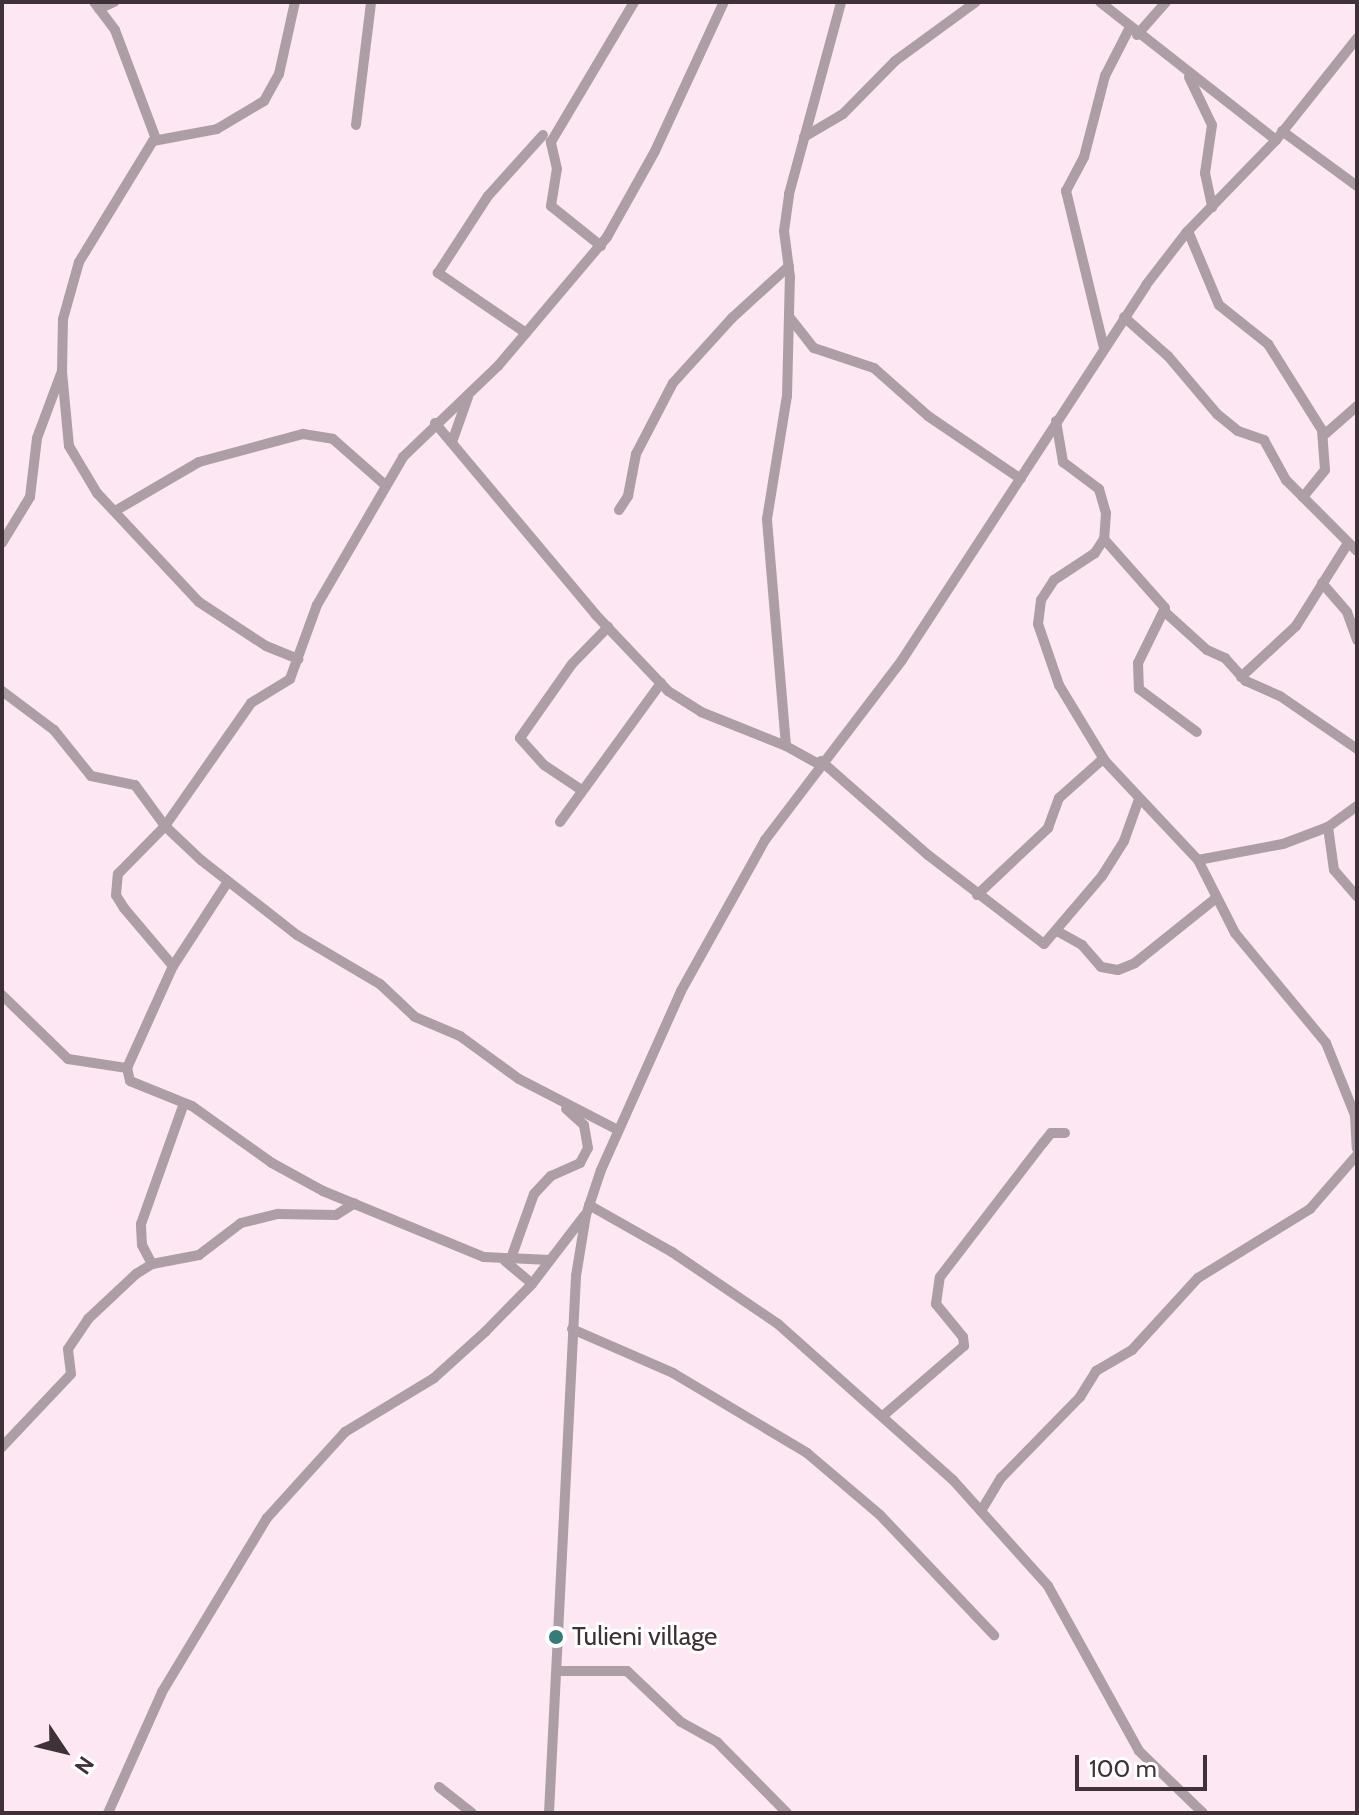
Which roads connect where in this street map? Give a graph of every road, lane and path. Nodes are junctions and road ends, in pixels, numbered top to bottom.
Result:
1 (114, 2) edge
2 (295, 2) edge
3 (371, 2) edge
4 (634, 2) edge
5 (724, 2) edge
6 (841, 2) edge
7 (976, 2) edge
8 (1100, 2) edge
9 (1166, 2) edge
10 (97, 5) edge
11 (1133, 32) junction
12 (1357, 38) edge
13 (1187, 73) junction
14 (356, 125) dead end
15 (543, 135) dead end
16 (1279, 136) junction
17 (804, 137) junction
18 (156, 139) junction
19 (1357, 186) edge
20 (1212, 207) junction
21 (1188, 231) junction
22 (601, 246) junction
23 (789, 266) junction
24 (789, 314) junction
25 (1124, 317) junction
26 (526, 333) junction
27 (1104, 348) junction
28 (62, 371) junction
29 (469, 395) junction
30 (1357, 406) edge
31 (1056, 421) junction
32 (435, 423) junction
33 (1324, 435) junction
34 (452, 442) junction
35 (1021, 479) junction
36 (384, 484) junction
37 (1303, 497) junction
38 (619, 510) dead end
39 (115, 511) junction
40 (1104, 539) junction
41 (2, 543) edge
42 (1348, 543) junction
43 (1357, 551) edge
44 (1322, 583) junction
45 (1166, 613) junction
46 (608, 627) junction
47 (1357, 640) edge
48 (298, 659) junction
49 (1241, 677) junction
50 (661, 683) junction
51 (2, 691) edge
52 (1197, 732) dead end
53 (786, 746) junction
54 (1357, 749) edge
55 (1103, 759) junction
56 (819, 763) junction
57 (580, 789) junction
58 (1139, 799) junction
59 (1357, 806) edge
60 (560, 822) dead end
61 (165, 826) junction
62 (1328, 827) junction
63 (1198, 860) junction
64 (227, 883) junction
65 (977, 895) junction
66 (1357, 896) edge
67 (1216, 898) junction
68 (1057, 931) junction
69 (173, 966) junction
70 (2, 995) edge
71 (127, 1068) junction
72 (184, 1103) junction
73 (563, 1103) junction
74 (618, 1130) junction
75 (1065, 1133) dead end
76 (1357, 1148) edge
77 (1357, 1155) edge
78 (355, 1203) junction
79 (587, 1210) junction
80 (550, 1260) junction
81 (508, 1261) junction
82 (152, 1264) junction
83 (532, 1284) junction
84 (572, 1329) junction
85 (884, 1415) junction
86 (2, 1447) edge
87 (981, 1511) junction
88 (994, 1635) dead end
89 (558, 1671) junction
90 (439, 1787) dead end
91 (785, 1812) edge
92 (108, 1813) edge
93 (472, 1813) edge
94 (549, 1813) edge
95 (1203, 1813) edge

1 - 10 street
2 - 18 street
3 - 14 street
4 - 22 street
5 - 22 street
6 - 17 street
7 - 17 street
8 - 11 street
9 - 11 street
10 - 18 street
11 - 13 street
11 - 27 street
12 - 16 street
13 - 16 street
13 - 20 street
15 - 26 street
16 - 19 street
16 - 20 street
17 - 23 street
18 - 28 street
20 - 21 street
21 - 25 street
21 - 33 street
22 - 26 street
23 - 24 street
23 - 38 street
24 - 35 street
24 - 53 street
25 - 27 street
25 - 37 street
26 - 29 street
27 - 31 street
28 - 39 street
28 - 41 street
29 - 32 street
29 - 34 street
30 - 33 street
31 - 35 street
31 - 40 street
32 - 34 street
32 - 36 street
33 - 37 street
34 - 46 street
35 - 56 street
36 - 39 street
36 - 48 street
37 - 42 street
39 - 48 street
40 - 45 street
40 - 55 street
42 - 43 street
42 - 44 street
44 - 47 street
44 - 49 street
45 - 49 street
45 - 52 street
46 - 50 street
46 - 57 street
48 - 61 street
49 - 54 street
50 - 53 street
50 - 57 street
51 - 61 street
53 - 56 street
55 - 58 street
55 - 65 street
56 - 65 street
56 - 74 street
57 - 60 street
58 - 63 street
58 - 68 street
59 - 62 street
61 - 64 street
61 - 69 street
62 - 63 street
62 - 66 street
63 - 67 street
64 - 69 street
64 - 73 street
65 - 68 street
67 - 68 street
67 - 76 street
69 - 71 street
70 - 71 street
71 - 72 street
72 - 78 street
72 - 82 street
73 - 74 street
73 - 81 street
74 - 79 street
75 - 85 street
77 - 87 street
78 - 81 street
78 - 82 street
79 - 80 street
79 - 84 street
79 - 85 street
80 - 81 street
80 - 83 street
81 - 83 street
82 - 86 street
83 - 92 street
84 - 88 street
84 - 89 street
85 - 87 street
87 - 95 street
89 - 91 street
89 - 94 street
90 - 93 street

